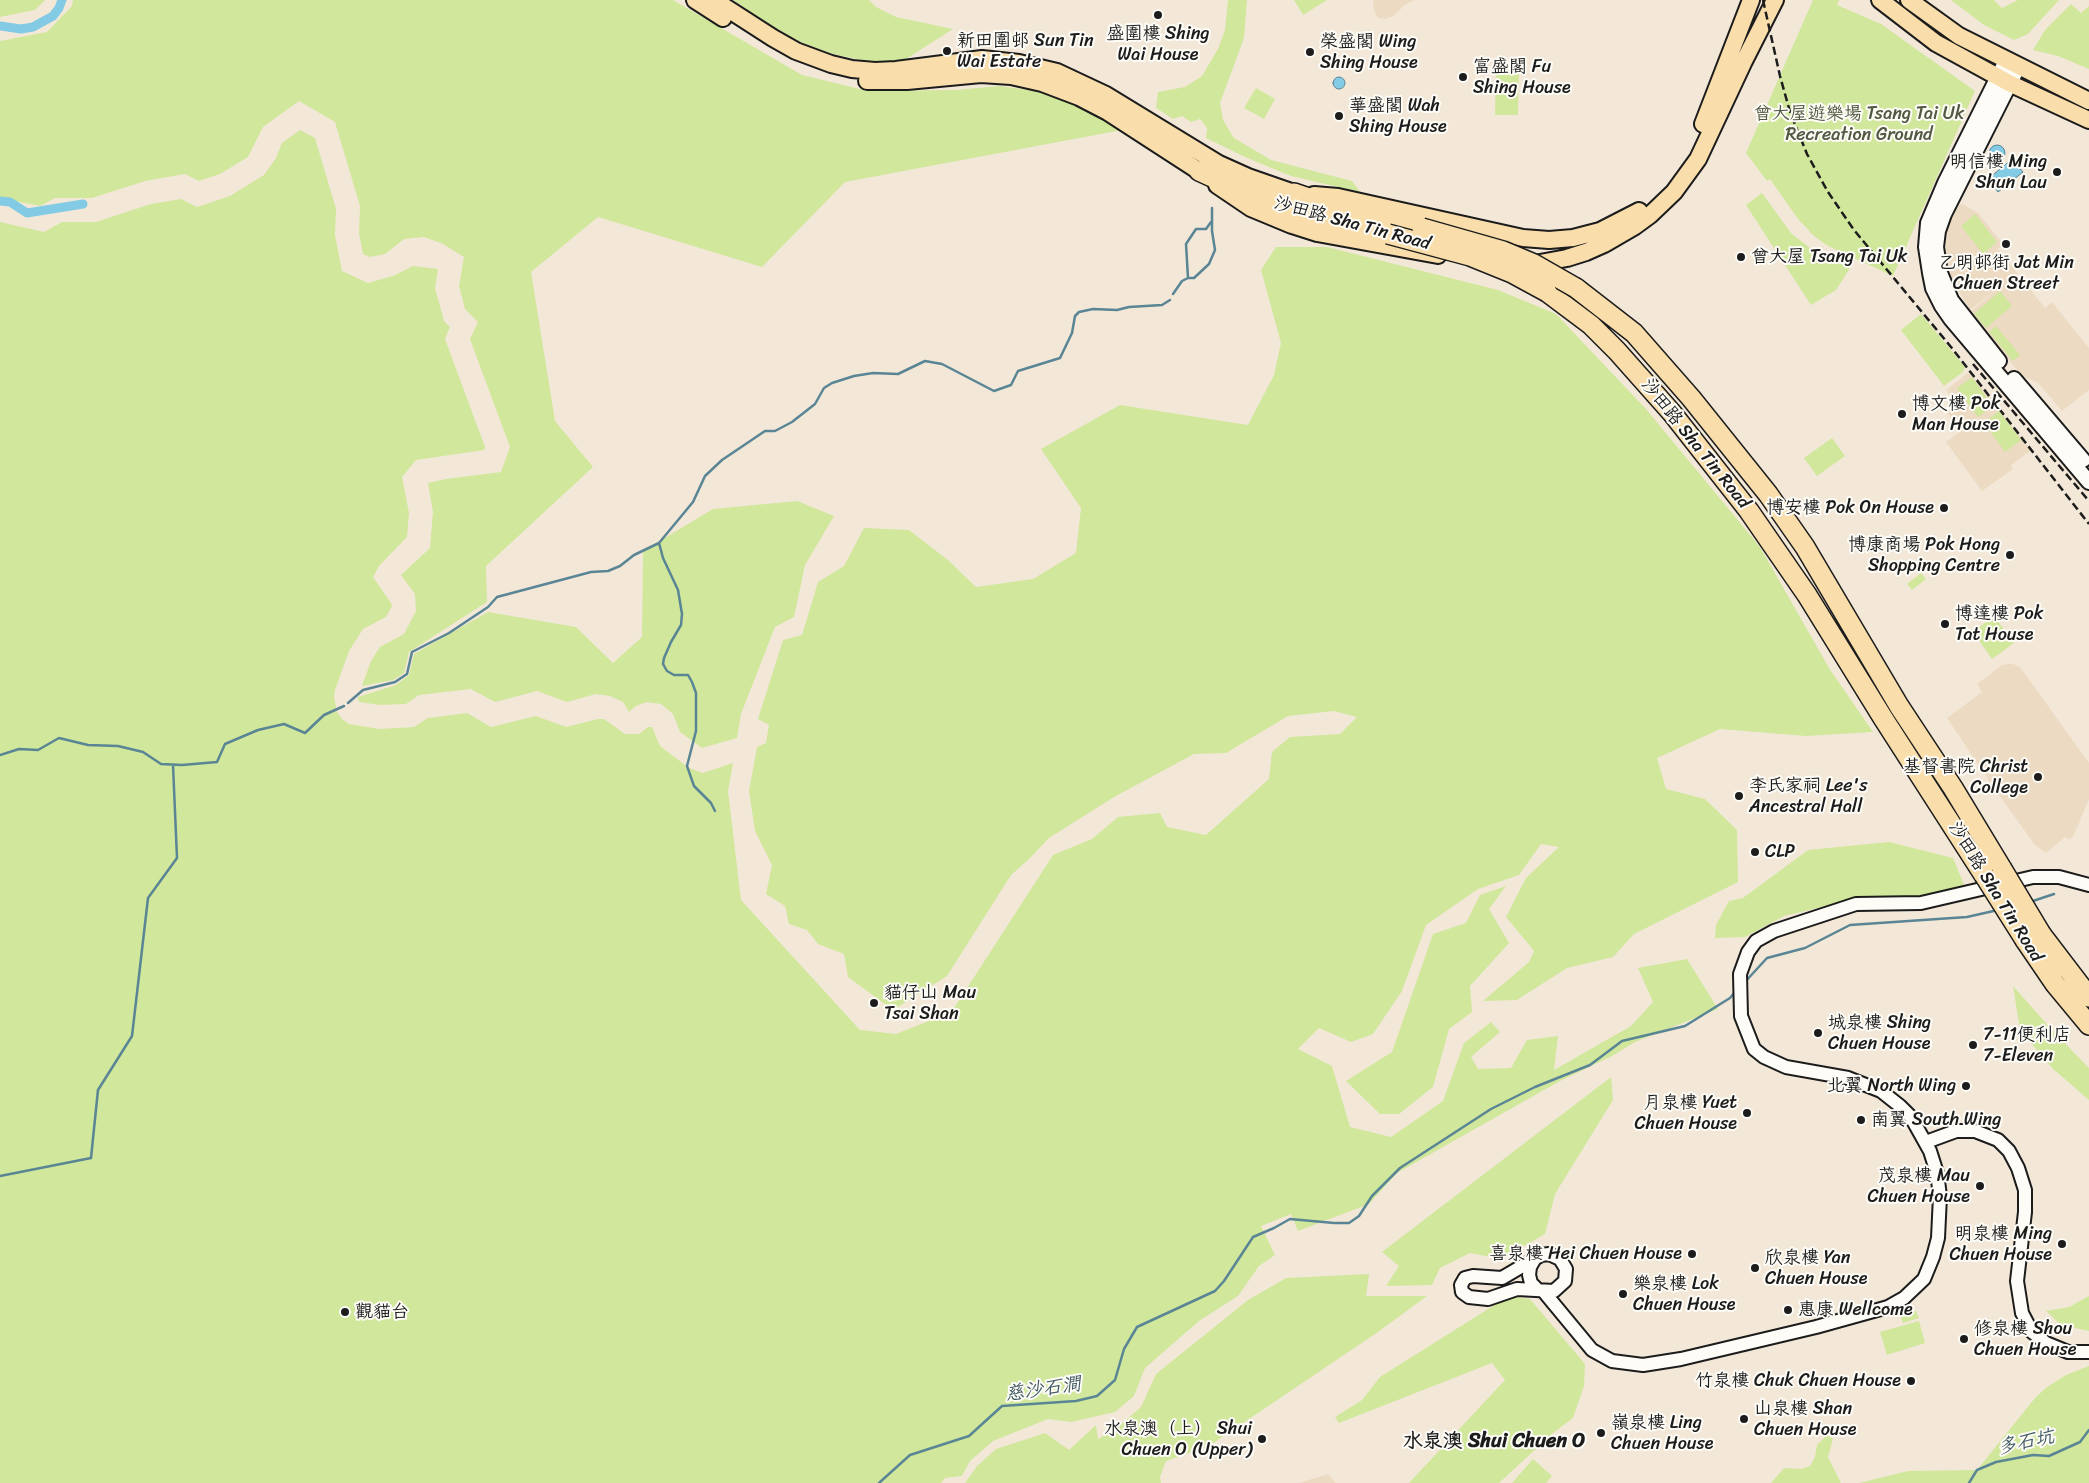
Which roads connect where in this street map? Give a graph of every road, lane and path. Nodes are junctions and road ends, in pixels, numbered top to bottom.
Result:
1 (695, 0) edge
2 (714, 0) edge
3 (1751, 0) edge
4 (1775, 0) edge
5 (1880, 0) edge
6 (1909, 0) edge
7 (2012, 64) junction
8 (2004, 80) junction
9 (2089, 101) edge
10 (2089, 120) edge
11 (1199, 171) junction
12 (1294, 193) junction
13 (2089, 468) edge
14 (2089, 482) edge
15 (1993, 872) junction
16 (2089, 885) edge
17 (2033, 937) junction
18 (2071, 974) junction
19 (2089, 990) edge
20 (2089, 997) edge
21 (2089, 1025) edge
22 (1926, 1142) junction
23 (1534, 1260) junction
24 (1562, 1285) junction
25 (1541, 1291) junction
26 (1573, 1326) junction
27 (2089, 1352) edge

1 - 11 main road
2 - 12 main road
3 - 12 main road
4 - 11 main road
5 - 8 main road
6 - 7 main road
7 - 8 main road
7 - 9 main road
8 - 10 main road
8 - 13 main road
8 - 14 main road
11 - 15 highway, 沙田路 Sha Tin Road, bridge
12 - 15 highway, 沙田路 Sha Tin Road, bridge
15 - 17 highway, 沙田路 Sha Tin Road, bridge
16 - 22 street
17 - 18 highway, 沙田路 Sha Tin Road
17 - 21 highway, 沙田路 Sha Tin Road
18 - 19 highway
18 - 20 highway, 沙田路 Sha Tin Road
22 - 26 street
22 - 27 street
23 - 24 street
23 - 25 street
23 - 25 street
24 - 25 street
24 - 26 street
25 - 26 street

